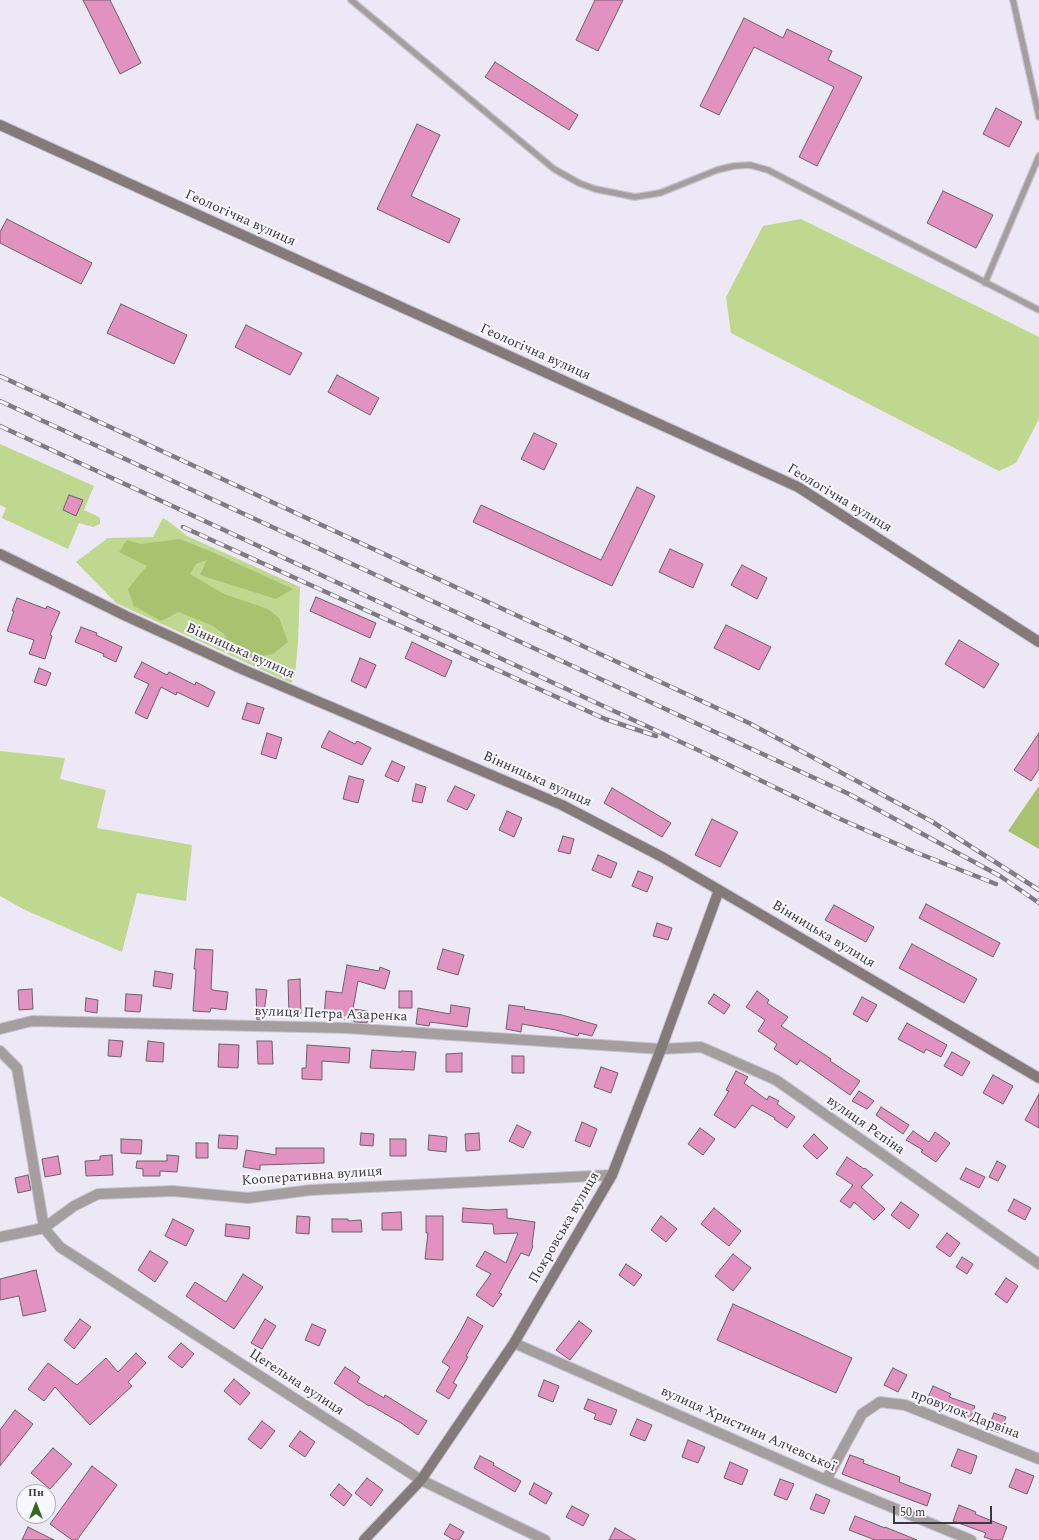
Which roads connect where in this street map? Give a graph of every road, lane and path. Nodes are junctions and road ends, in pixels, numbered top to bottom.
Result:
1 (351, 0) edge
2 (1013, 0) edge
3 (1039, 118) edge
4 (0, 125) edge
5 (1039, 156) edge
6 (985, 283) junction
7 (1039, 310) edge
8 (0, 554) edge
9 (1039, 642) edge
10 (719, 890) junction
11 (0, 1028) edge
12 (661, 1049) junction
13 (0, 1051) edge
14 (1039, 1078) edge
15 (612, 1176) junction
16 (44, 1228) junction
17 (0, 1237) edge
18 (1039, 1264) edge
19 (514, 1343) junction
20 (1039, 1459) edge
21 (421, 1480) junction
22 (826, 1480) junction
23 (364, 1540) edge
24 (545, 1540) edge
25 (971, 1540) edge

1 - 6 lane
2 - 3 lane
4 - 9 street, Геологічна вулиця
5 - 6 lane
6 - 7 lane
8 - 10 street, Вінницька вулиця
10 - 12 street, Покровська вулиця
10 - 14 street, Вінницька вулиця
11 - 12 street, вулиця Петра Азаренка
12 - 15 street, Покровська вулиця
12 - 18 street, вулиця Рєпіна
13 - 16 street
15 - 16 street, Кооперативна вулиця
15 - 19 street, Покровська вулиця
16 - 17 street, Кооперативна вулиця
16 - 21 street, Цегельна вулиця
19 - 21 street, Покровська вулиця
19 - 22 street, вулиця Христини Алчевської
20 - 22 street, провулок Дарвіна
21 - 23 street, Покровська вулиця
21 - 24 street, Цегельна вулиця
22 - 25 street, вулиця Христини Алчевської

